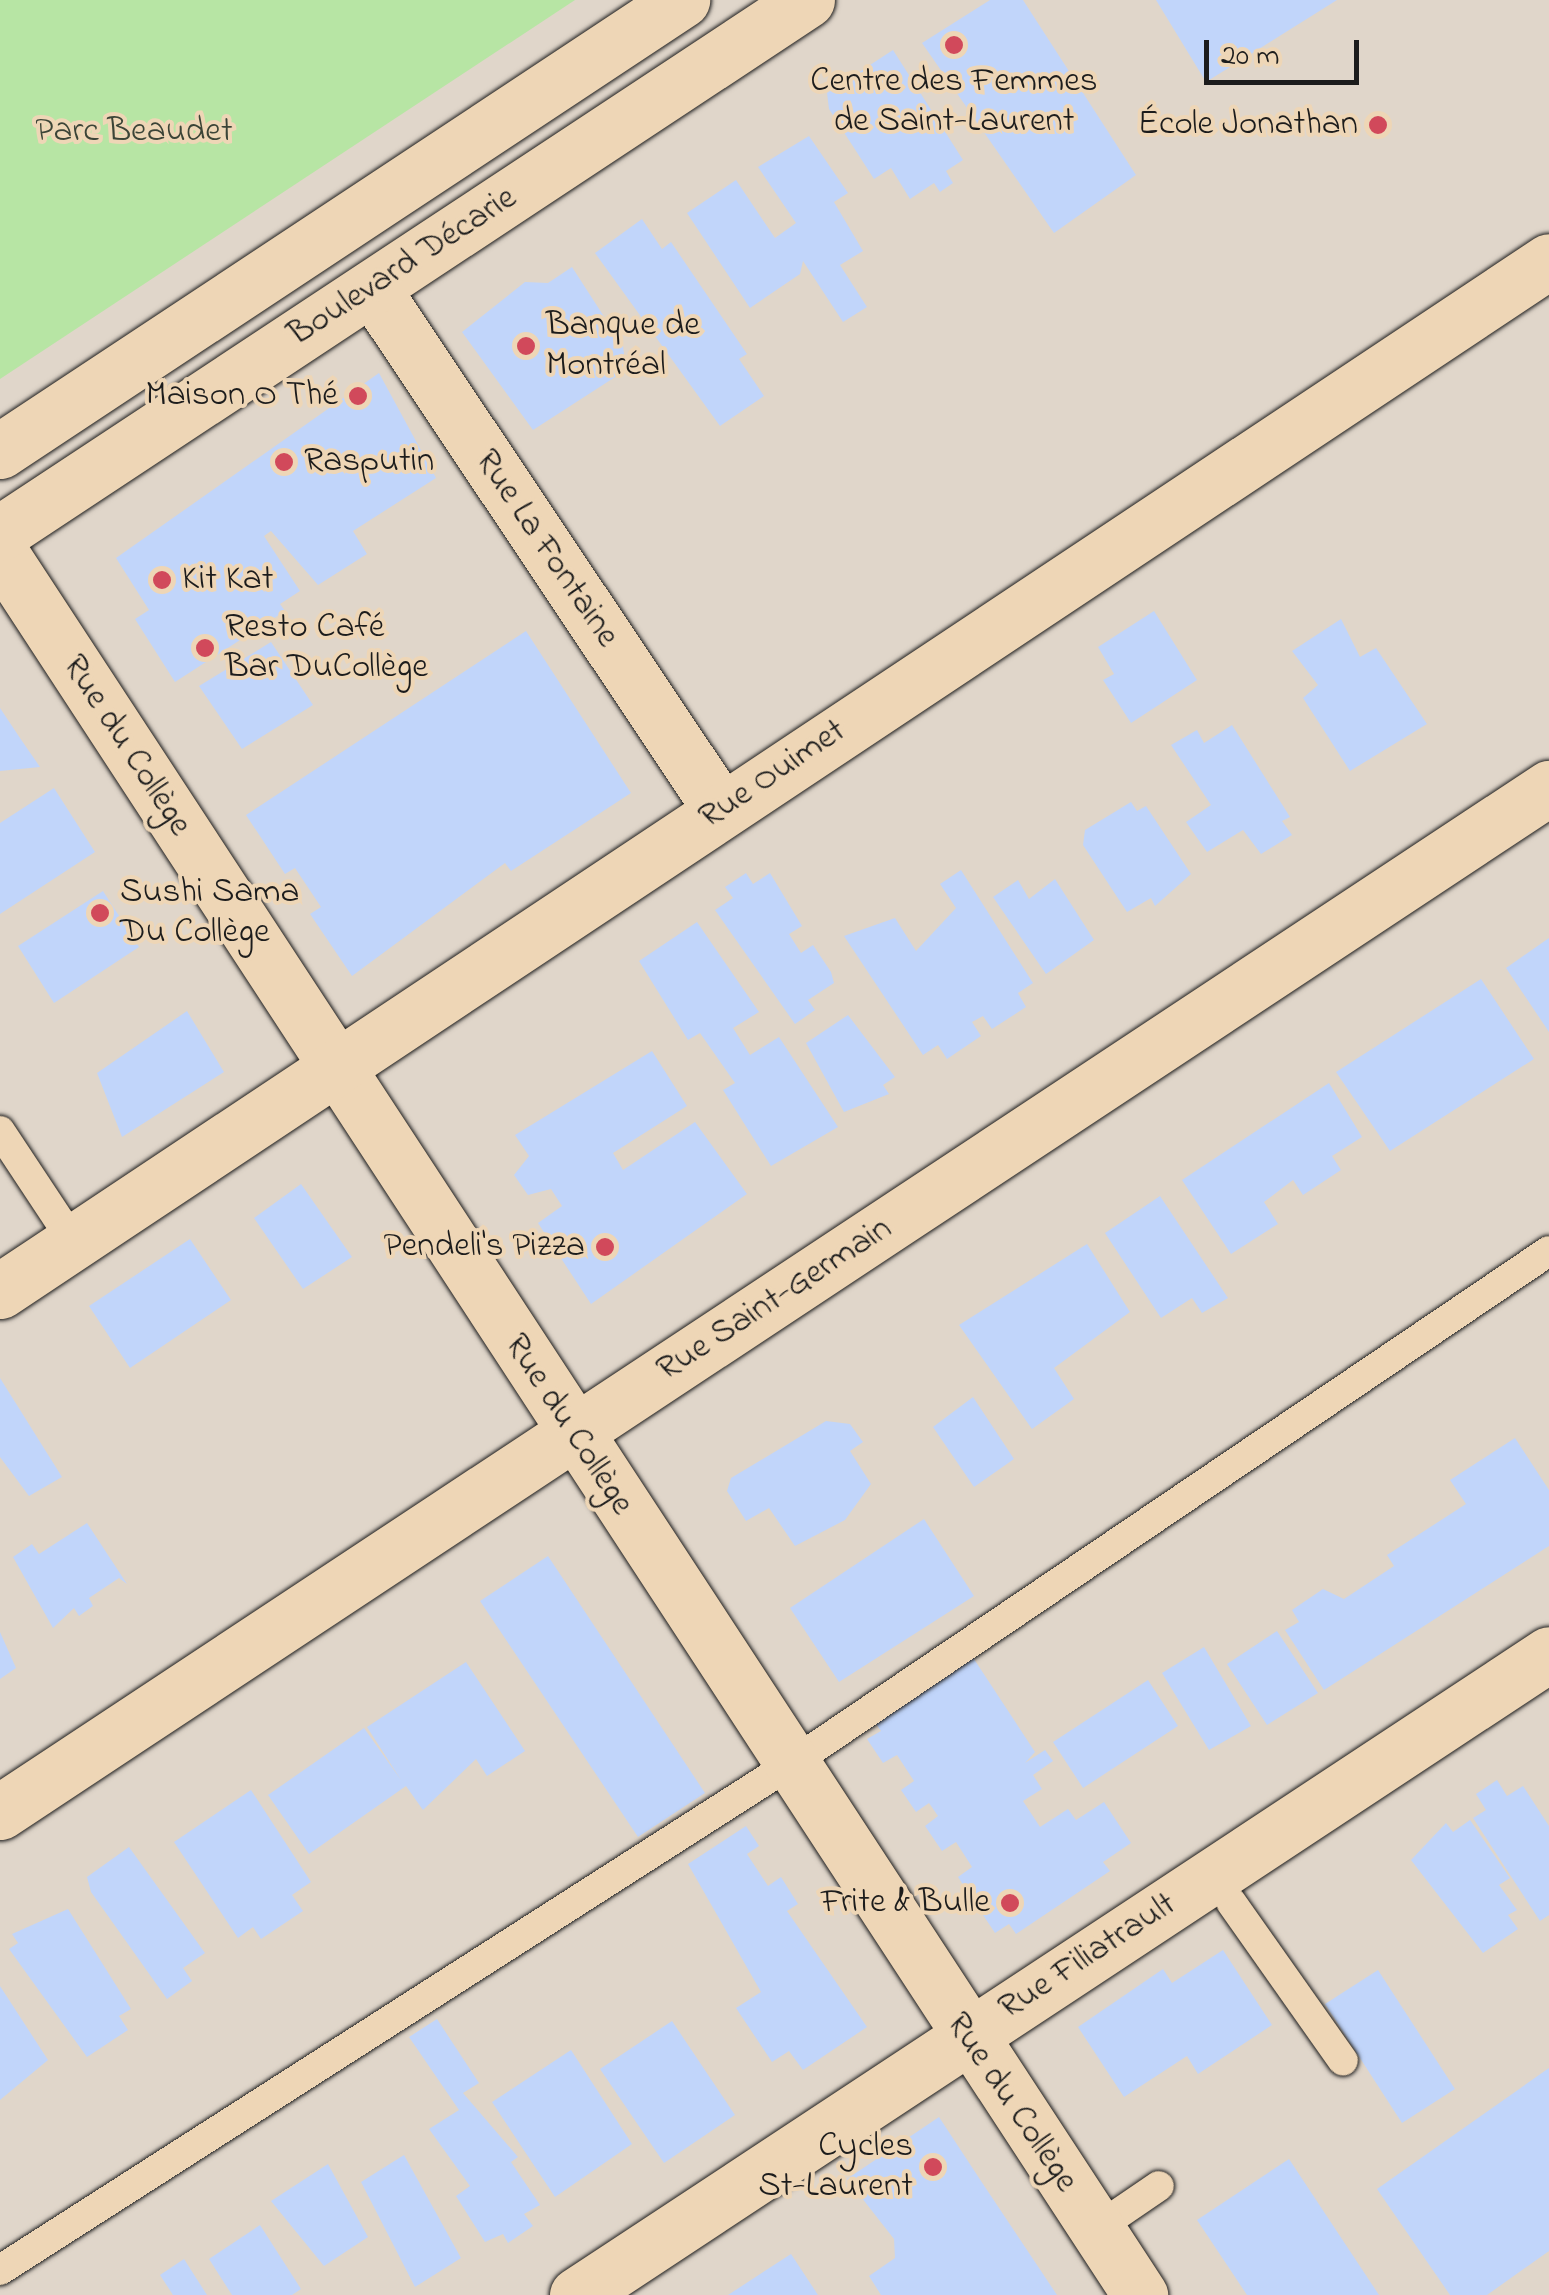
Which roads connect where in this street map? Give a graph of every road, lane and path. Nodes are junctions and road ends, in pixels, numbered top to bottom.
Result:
1 (682, 0) edge
2 (807, 0) edge
3 (1549, 261) edge
4 (372, 288) junction
5 (0, 451) edge
6 (0, 534) edge
7 (0, 552) edge
8 (1549, 788) edge
9 (720, 810) junction
10 (335, 1067) junction
11 (0, 1132) edge
12 (74, 1243) junction
13 (1549, 1251) edge
14 (0, 1292) edge
15 (573, 1433) junction
16 (1549, 1654) edge
17 (789, 1765) junction
18 (0, 1812) edge
19 (1231, 1902) dead end
20 (966, 2037) junction
21 (1343, 2061) dead end
22 (1159, 2186) dead end
23 (1096, 2229) junction
24 (0, 2270) edge
25 (577, 2295) edge
26 (1140, 2295) edge

1 - 5 street, Boulevard Décarie
2 - 4 street, Boulevard Décarie
3 - 9 street, Rue Ouimet
4 - 6 street, Boulevard Décarie
4 - 9 street, Rue La Fontaine
7 - 10 street, Rue du Collège
8 - 15 street, Rue Saint-Germain
9 - 10 street, Rue Ouimet
10 - 12 street, Rue Ouimet
10 - 15 street, Rue du Collège
11 - 12 lane
12 - 14 street, Rue Ouimet
13 - 17 lane
15 - 17 street, Rue du Collège
15 - 18 street, Rue Saint-Germain
16 - 20 street, Rue Filiatrault
17 - 20 street, Rue du Collège
17 - 24 lane
19 - 21 lane
20 - 23 street, Rue du Collège
20 - 25 street, Rue Filiatrault
22 - 23 lane
23 - 26 street, Rue du Collège

